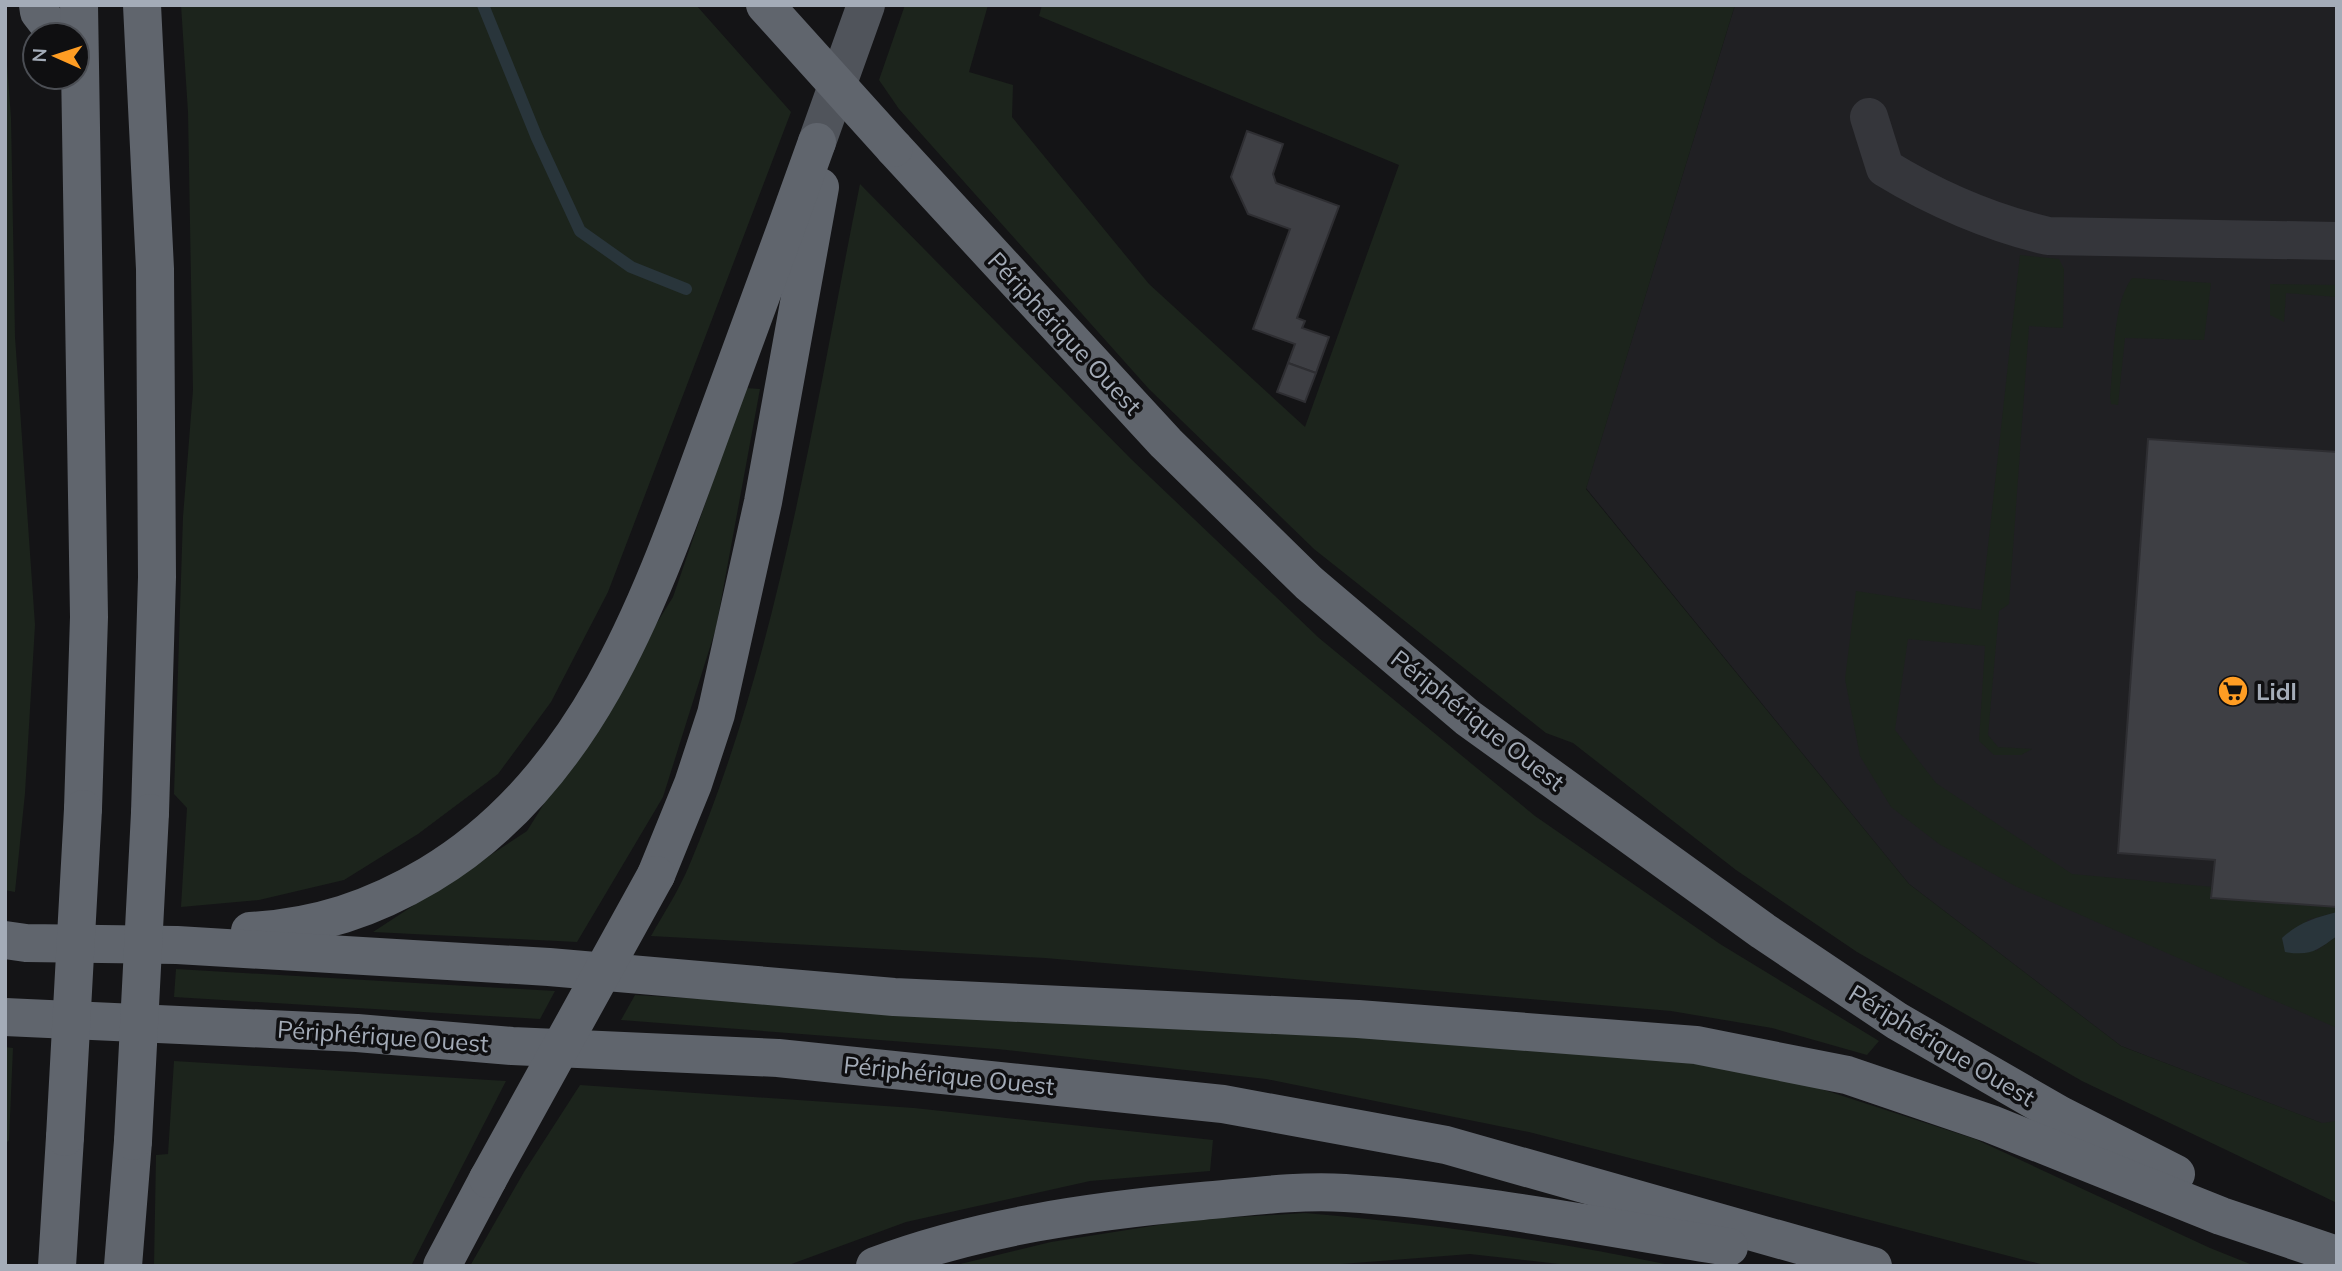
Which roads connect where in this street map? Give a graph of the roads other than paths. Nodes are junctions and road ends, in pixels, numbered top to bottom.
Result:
1 (38, 5) edge
2 (142, 5) edge
3 (765, 5) edge
4 (866, 5) edge
5 (46, 21) edge
6 (80, 91) edge
7 (1869, 117) dead end
8 (817, 142) junction
9 (2337, 241) edge
10 (5, 940) edge
11 (177, 945) junction
12 (5, 1017) edge
13 (2337, 1249) edge
14 (2337, 1255) edge
15 (57, 1266) edge
16 (123, 1266) edge
17 (442, 1266) edge
18 (875, 1266) edge
19 (1851, 1266) edge
20 (1872, 1266) edge

1 - 5 highway
2 - 16 highway, bridge
3 - 13 highway, Périphérique Ouest, bridge
4 - 8 main road
6 - 15 highway, bridge
7 - 9 street
8 - 11 highway
8 - 17 highway, bridge
10 - 11 highway
11 - 14 highway
12 - 20 highway, Périphérique Ouest
18 - 19 highway

